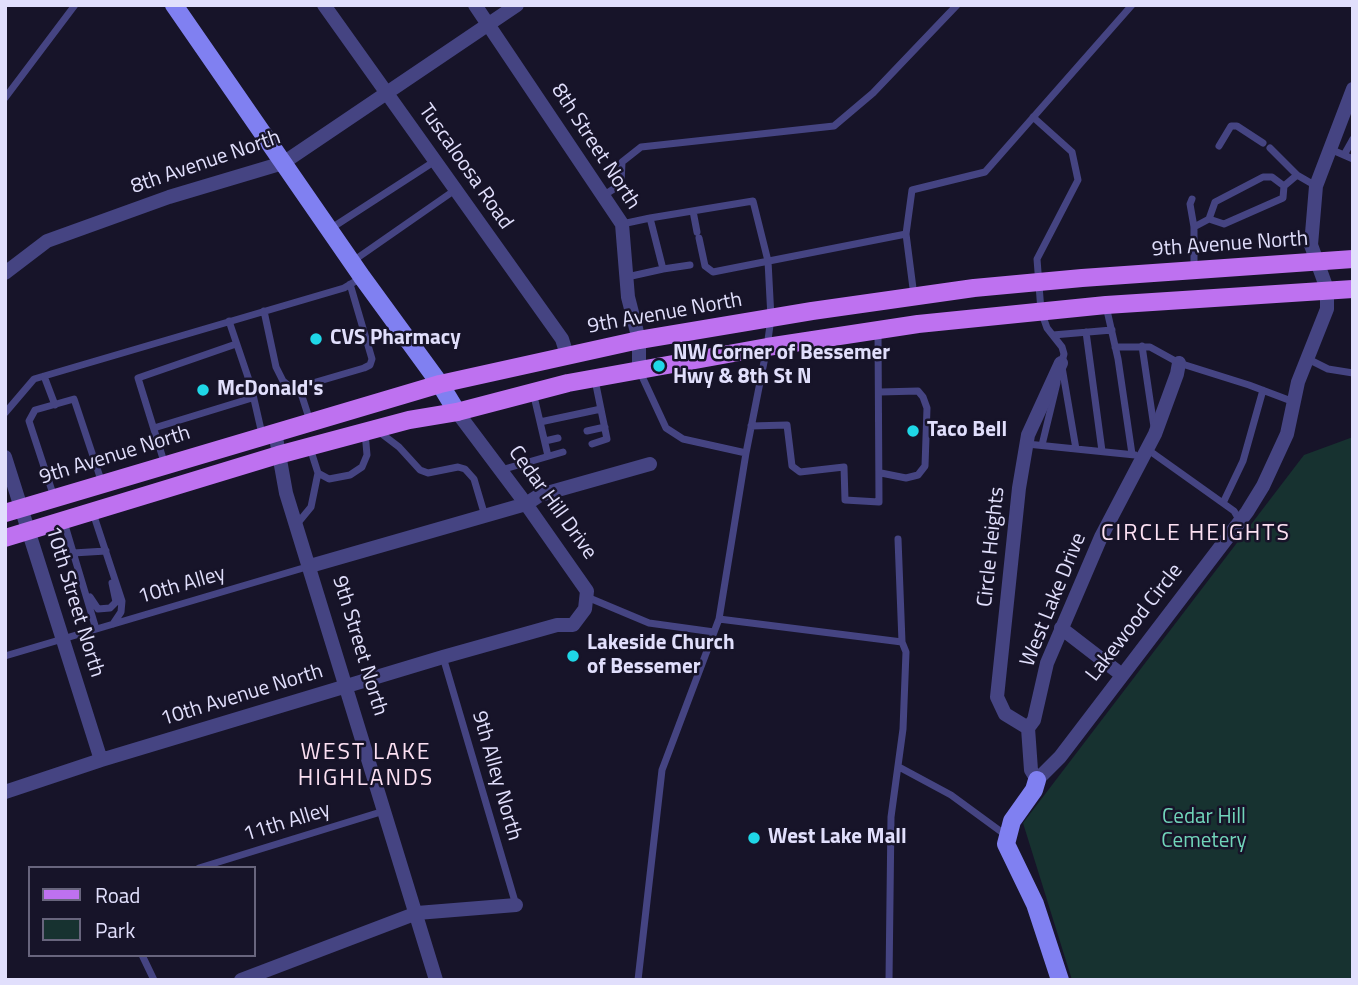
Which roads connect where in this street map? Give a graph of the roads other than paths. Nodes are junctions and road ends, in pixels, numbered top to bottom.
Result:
1 (75, 5) edge
2 (174, 5) edge
3 (324, 5) edge
4 (475, 5) edge
5 (517, 5) edge
6 (957, 5) edge
7 (1132, 5) edge
8 (489, 25) junction
9 (1353, 89) edge
10 (388, 94) junction
11 (5, 97) edge
12 (1033, 117) junction
13 (1353, 139) edge
14 (1219, 146) dead end
15 (1330, 149) junction
16 (1344, 155) junction
17 (1353, 159) edge
18 (436, 161) junction
19 (283, 163) junction
20 (1297, 175) junction
21 (1284, 186) junction
22 (1316, 186) junction
23 (456, 189) junction
24 (603, 196) junction
25 (1192, 200) dead end
26 (693, 211) junction
27 (650, 218) junction
28 (1209, 219) junction
29 (622, 224) junction
30 (1194, 227) junction
31 (329, 230) junction
32 (906, 234) junction
33 (1353, 259) edge
34 (768, 261) junction
35 (1317, 261) junction
36 (690, 265) dead end
37 (663, 269) junction
38 (1194, 270) junction
39 (5, 273) edge
40 (355, 275) junction
41 (626, 277) junction
42 (1038, 282) junction
43 (1327, 289) junction
44 (1353, 289) edge
45 (914, 296) junction
46 (1106, 305) junction
47 (264, 311) junction
48 (1041, 311) junction
49 (771, 318) junction
50 (229, 321) junction
51 (878, 330) junction
52 (1112, 330) junction
53 (1086, 332) junction
54 (1053, 335) junction
55 (639, 340) junction
56 (236, 344) junction
57 (1142, 346) junction
58 (767, 347) junction
59 (1115, 347) junction
60 (567, 355) junction
61 (1307, 358) junction
62 (1062, 363) junction
63 (1179, 363) junction
64 (639, 370) junction
65 (1353, 373) edge
66 (44, 376) junction
67 (595, 378) junction
68 (440, 384) junction
69 (299, 387) junction
70 (1263, 390) junction
71 (533, 391) junction
72 (880, 392) junction
73 (252, 398) junction
74 (1294, 402) junction
75 (54, 405) junction
76 (601, 409) junction
77 (457, 412) junction
78 (5, 413) edge
79 (310, 421) junction
80 (540, 422) junction
81 (751, 426) junction
82 (605, 427) junction
83 (154, 428) junction
84 (370, 430) junction
85 (587, 432) dead end
86 (269, 434) junction
87 (1155, 434) junction
88 (558, 439) dead end
89 (545, 441) junction
90 (592, 444) dead end
91 (1027, 444) junction
92 (1042, 445) junction
93 (309, 446) junction
94 (1076, 449) junction
95 (1102, 451) junction
96 (563, 452) dead end
97 (746, 453) junction
98 (1141, 454) junction
99 (278, 455) junction
100 (548, 456) junction
101 (5, 457) edge
102 (650, 464) dead end
103 (165, 465) junction
104 (500, 470) junction
105 (318, 473) junction
106 (881, 474) junction
107 (102, 484) junction
108 (54, 498) junction
109 (1223, 503) junction
110 (526, 504) junction
111 (14, 511) edge
112 (93, 512) junction
113 (485, 516) junction
114 (64, 521) junction
115 (1240, 522) junction
116 (297, 524) junction
117 (30, 531) junction
118 (5, 538) edge
119 (898, 539) dead end
120 (73, 553) junction
121 (106, 553) junction
122 (310, 566) junction
123 (85, 592) junction
124 (587, 597) junction
125 (719, 619) junction
126 (112, 624) junction
127 (1061, 628) junction
128 (96, 629) junction
129 (714, 632) junction
130 (63, 639) junction
131 (902, 642) junction
132 (5, 656) edge
133 (443, 657) junction
134 (1122, 674) junction
135 (347, 686) junction
136 (1028, 728) junction
137 (101, 760) junction
138 (899, 767) junction
139 (1037, 779) junction
140 (5, 792) edge
141 (385, 811) junction
142 (1008, 837) junction
143 (206, 866) edge
144 (516, 905) joint
145 (417, 913) junction
146 (143, 957) edge
147 (154, 980) edge
148 (241, 980) edge
149 (436, 980) edge
150 (638, 980) edge
151 (890, 980) edge
152 (1060, 980) edge

1 - 11 lane
2 - 19 street
3 - 10 street, Tuscaloosa Road
4 - 8 street, 8th Street North
5 - 8 street, 8th Avenue North
6 - 24 lane
7 - 12 lane
8 - 10 street, 8th Avenue North
8 - 24 street, 8th Street North
9 - 15 street
10 - 18 street, Tuscaloosa Road
10 - 19 street, 8th Avenue North
12 - 32 lane
12 - 42 lane
13 - 16 lane
14 - 20 lane
15 - 16 lane
15 - 22 street
16 - 17 lane
18 - 23 street, Tuscaloosa Road
18 - 31 lane
19 - 31 street
19 - 39 street, 8th Avenue North
20 - 21 lane
20 - 22 lane
21 - 28 lane
21 - 28 lane
22 - 35 street
23 - 40 lane
23 - 60 street, Tuscaloosa Road
24 - 29 street, 8th Street North
25 - 30 lane
26 - 27 lane
26 - 34 lane
26 - 34 lane
27 - 29 lane
27 - 37 lane
28 - 30 lane
29 - 41 street, 8th Street North
30 - 38 lane
31 - 40 street
32 - 34 lane
32 - 45 lane
33 - 35 main road, 9th Avenue North
34 - 49 lane
35 - 38 main road, 9th Avenue North
35 - 43 street
36 - 37 lane
37 - 41 lane
38 - 42 main road, 9th Avenue North
40 - 47 lane
40 - 68 street
40 - 69 lane
41 - 55 street, 8th Street North
42 - 45 main road, 9th Avenue North
42 - 48 lane
43 - 44 main road
43 - 46 main road
43 - 61 street, Lakewood Circle
45 - 49 main road, 9th Avenue North
46 - 48 main road
46 - 52 lane
47 - 50 lane
47 - 69 lane
48 - 51 main road
48 - 54 lane
49 - 55 main road, 9th Avenue North
49 - 58 lane
50 - 56 lane
50 - 66 lane
51 - 58 main road
51 - 72 lane
52 - 53 lane
52 - 59 lane
53 - 54 lane
53 - 95 lane
54 - 62 lane
55 - 60 main road, 9th Avenue North
55 - 64 street, 8th Street North
56 - 73 lane
56 - 83 lane
57 - 59 lane
57 - 63 lane
57 - 87 lane
58 - 64 main road
58 - 81 lane
59 - 98 lane
60 - 68 main road, 9th Avenue North
61 - 65 lane
61 - 74 street, Lakewood Circle
62 - 91 street, Circle Heights
62 - 92 lane
62 - 94 lane
63 - 70 lane
63 - 87 street, West Lake Drive
64 - 67 main road
64 - 97 lane
66 - 75 lane
66 - 78 lane
67 - 71 main road
67 - 76 lane
68 - 77 street
68 - 79 main road, 9th Avenue North
69 - 79 lane
70 - 74 lane
70 - 109 lane
71 - 77 main road
71 - 80 lane
72 - 106 lane
72 - 106 lane
73 - 83 lane
73 - 86 lane
74 - 115 street, Lakewood Circle
75 - 107 lane
75 - 108 lane
76 - 80 lane
76 - 82 lane
77 - 84 main road
77 - 104 street, Cedar Hill Drive
79 - 86 main road, 9th Avenue North
80 - 89 lane
81 - 97 lane
81 - 106 lane
82 - 85 lane
82 - 90 lane
83 - 103 lane
84 - 93 main road
84 - 105 lane
84 - 113 lane
86 - 99 street, 9th Street North
86 - 103 main road, 9th Avenue North
87 - 98 street, West Lake Drive
88 - 89 lane
89 - 100 lane
91 - 92 lane
91 - 136 street, Circle Heights
92 - 94 lane
93 - 99 main road
93 - 105 lane
94 - 95 lane
95 - 98 lane
96 - 100 lane
97 - 125 lane
98 - 109 lane
98 - 127 street, West Lake Drive
99 - 112 main road
99 - 116 street, 9th Street North
100 - 104 lane
101 - 111 street, 10th Street North
102 - 110 street
103 - 107 main road, 9th Avenue North
104 - 110 street, Cedar Hill Drive
105 - 116 lane
107 - 108 main road, 9th Avenue North
108 - 111 main road, 9th Avenue North
109 - 115 lane
110 - 113 street
110 - 124 street, Cedar Hill Drive
111 - 117 street, 10th Street North
112 - 114 main road
112 - 121 lane
113 - 122 street
114 - 117 main road
114 - 120 lane
115 - 134 street, Lakewood Circle
116 - 122 street, 9th Street North
117 - 118 main road
117 - 130 street, 10th Street North
119 - 131 lane
120 - 121 lane
120 - 123 lane
121 - 123 lane
121 - 126 lane
122 - 126 lane, 10th Alley
122 - 135 street, 9th Street North
123 - 128 lane
124 - 129 lane
124 - 133 street, 10th Avenue North
125 - 129 lane
125 - 131 lane
126 - 128 lane, 10th Alley
127 - 134 street
127 - 136 street, West Lake Drive
128 - 130 lane, 10th Alley
129 - 150 lane
130 - 132 lane, 10th Alley
130 - 137 street, 10th Street North
131 - 138 lane
133 - 135 street, 10th Avenue North
133 - 144 lane, 9th Alley North
134 - 139 street, Lakewood Circle
135 - 137 street, 10th Avenue North
135 - 141 street, 9th Street North
136 - 139 street, West Lake Drive
137 - 140 street, 10th Avenue North
138 - 142 lane
138 - 151 lane
139 - 142 street
141 - 143 lane, 11th Alley
141 - 145 street, 9th Street North
142 - 152 street
144 - 145 street
145 - 148 street
145 - 149 street, 9th Street North
146 - 147 lane

